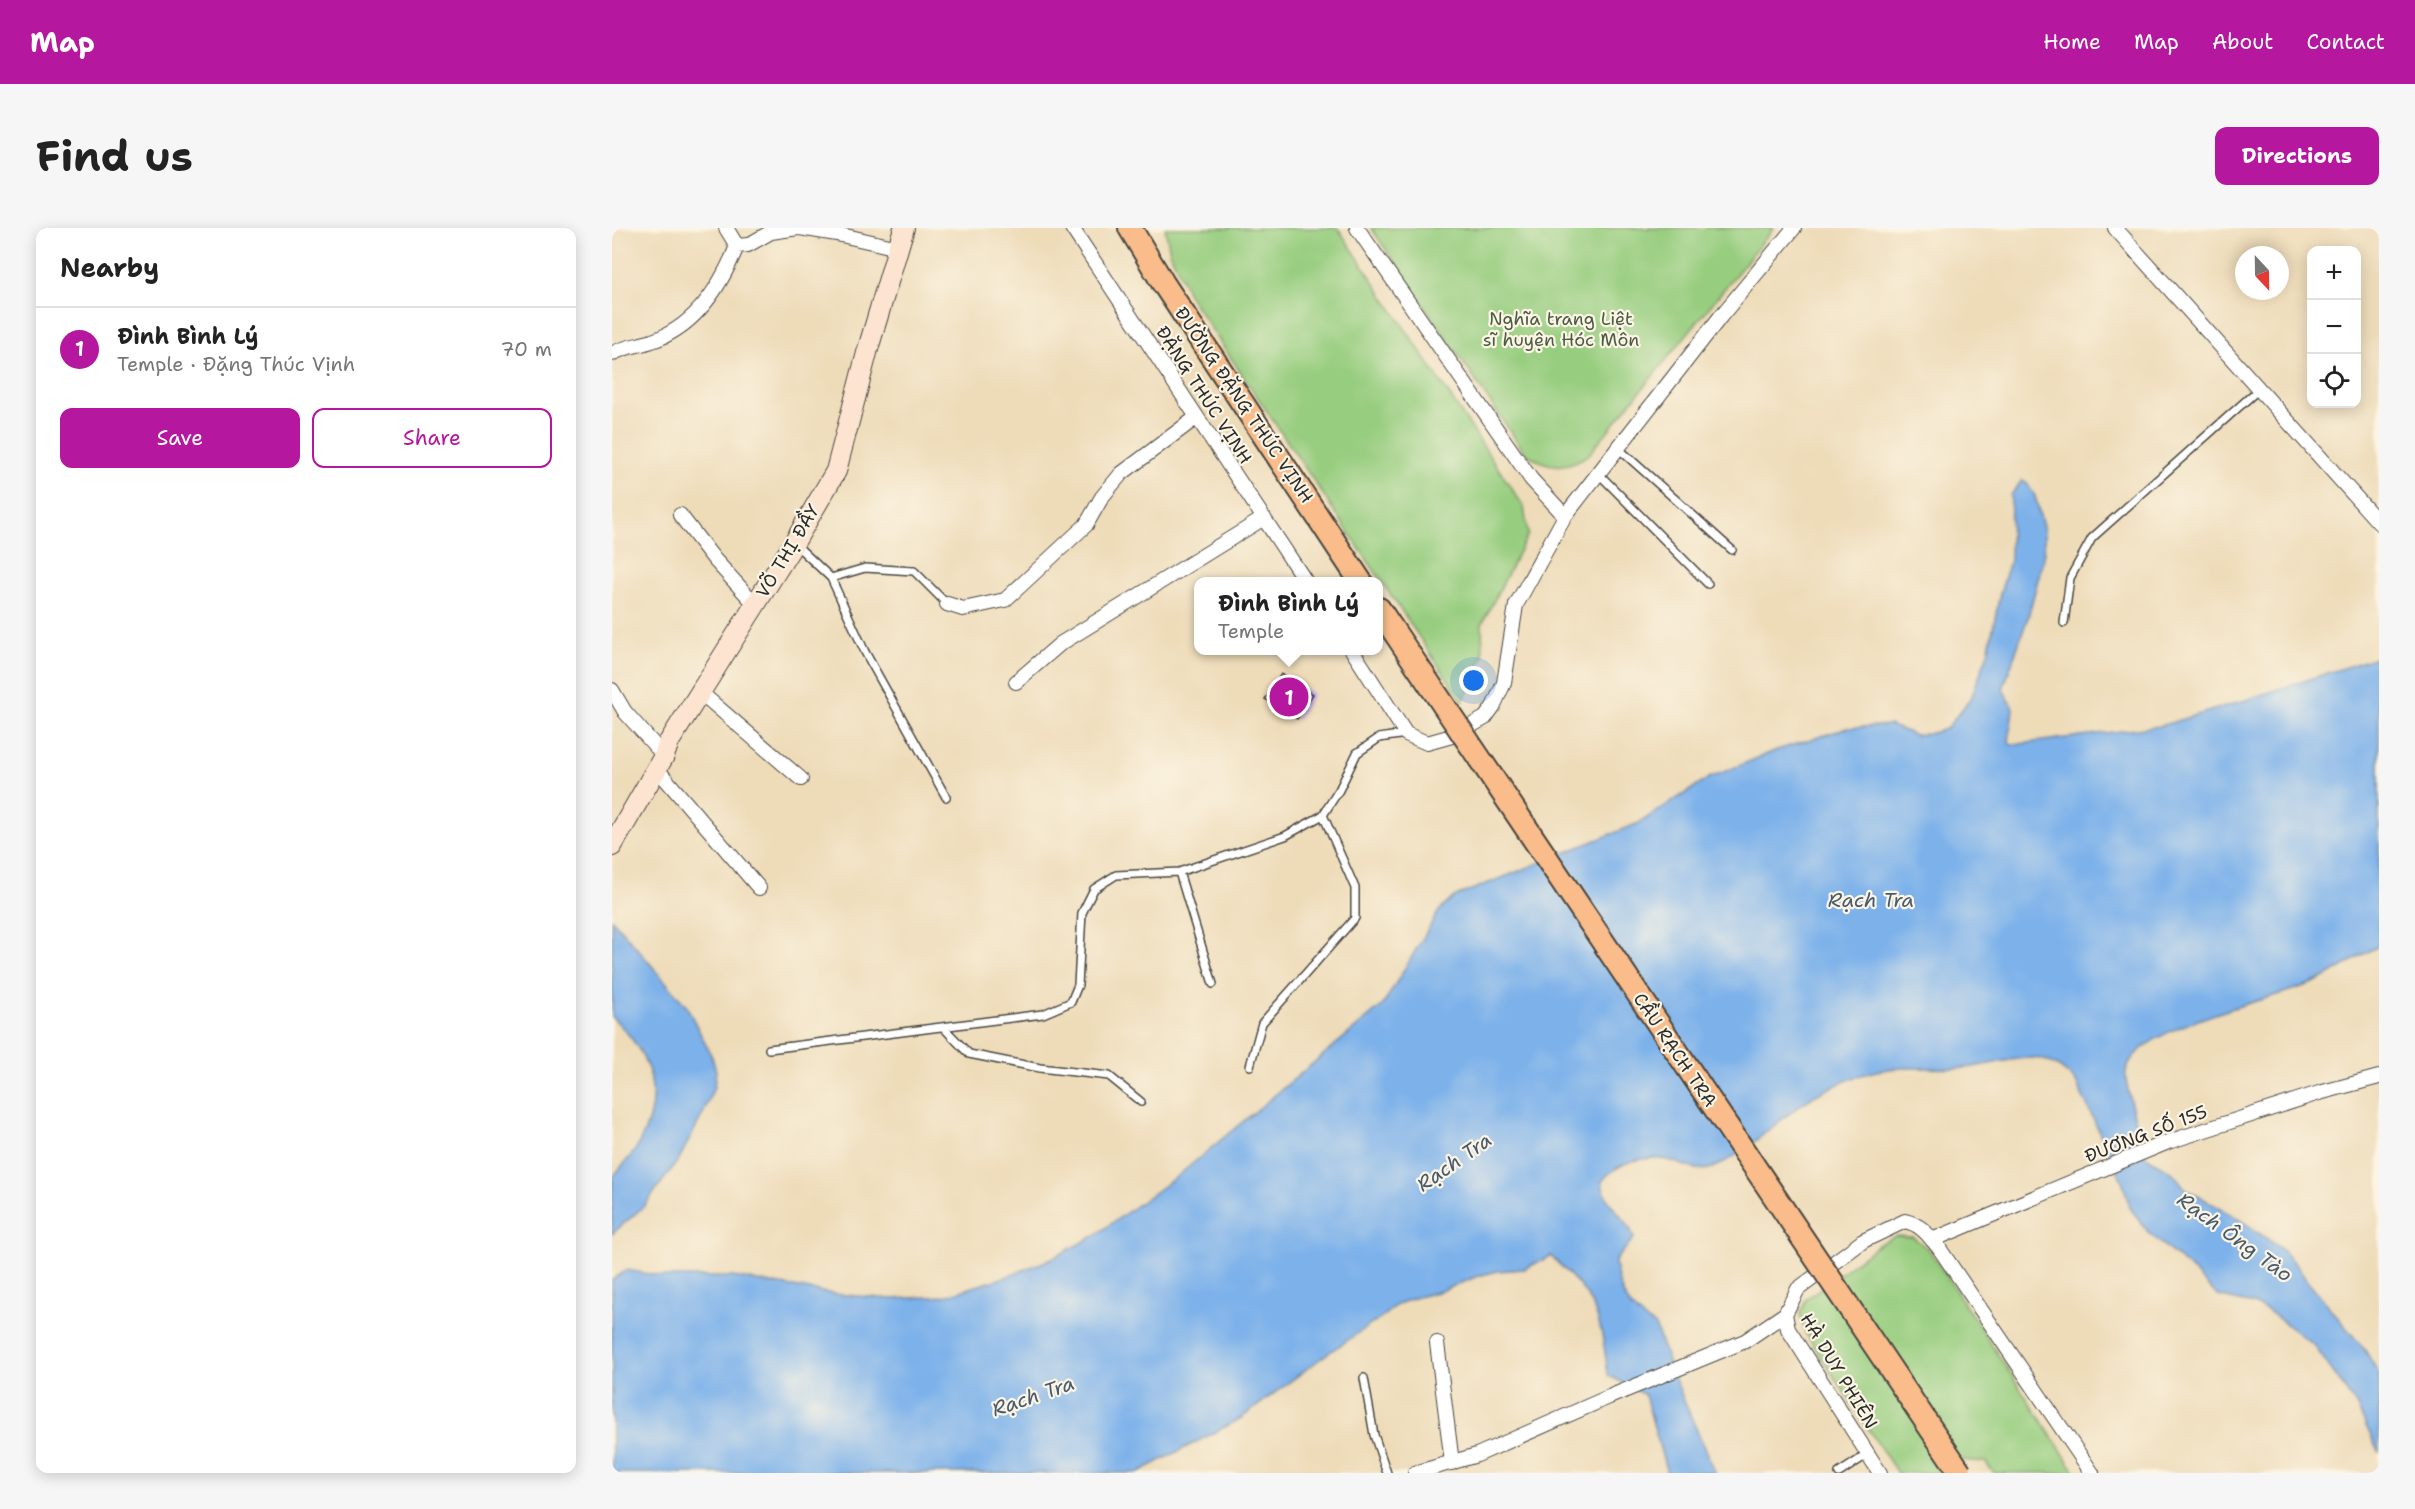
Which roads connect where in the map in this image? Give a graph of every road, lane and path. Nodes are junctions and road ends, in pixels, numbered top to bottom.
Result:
1 (726, 228) edge
2 (799, 228) edge
3 (904, 228) edge
4 (1072, 228) edge
5 (1357, 228) edge
6 (1794, 228) edge
7 (2115, 228) edge
8 (1133, 230) edge
9 (737, 246) junction
10 (898, 248) junction
11 (612, 354) edge
12 (2259, 389) junction
13 (1197, 417) junction
14 (1618, 448) junction
15 (1598, 473) junction
16 (680, 515) dead end
17 (1565, 516) junction
18 (1264, 518) junction
19 (2379, 523) edge
20 (794, 543) junction
21 (1732, 550) dead end
22 (1303, 577) edge
23 (1358, 577) edge
24 (831, 578) junction
25 (1708, 584) dead end
26 (947, 604) joint
27 (756, 605) junction
28 (1385, 618) edge
29 (2064, 623) dead end
30 (1355, 655) edge
31 (1016, 682) dead end
32 (612, 690) edge
33 (700, 692) junction
34 (1406, 734) junction
35 (661, 762) junction
36 (801, 779) dead end
37 (946, 797) dead end
38 (1323, 815) junction
39 (612, 846) edge
40 (1179, 872) junction
41 (759, 888) dead end
42 (1213, 984) dead end
43 (944, 1028) junction
44 (769, 1049) dead end
45 (1250, 1066) dead end
46 (2379, 1077) edge
47 (1142, 1102) dead end
48 (1932, 1240) junction
49 (1785, 1314) junction
50 (1437, 1343) dead end
51 (1364, 1378) dead end
52 (1868, 1454) junction
53 (1452, 1463) junction
54 (1386, 1473) edge
55 (1415, 1473) edge
56 (1839, 1473) edge
57 (1880, 1473) edge
58 (1960, 1473) edge
59 (2092, 1473) edge

1 - 9 street
2 - 9 street
2 - 10 street
3 - 10 street, VÕ THỊ ĐẦY
4 - 13 street, ĐẶNG THÚC VỊNH
5 - 17 street
6 - 14 street
7 - 12 street
8 - 23 main road, ĐƯỜNG ĐẶNG THÚC VỊNH
9 - 11 street
10 - 20 street, VÕ THỊ ĐẦY
12 - 19 street
12 - 29 lane
13 - 18 street, ĐẶNG THÚC VỊNH
13 - 26 street
14 - 15 street
14 - 21 lane
15 - 17 street
15 - 25 lane
16 - 27 street
17 - 34 street
18 - 22 street, ĐẶNG THÚC VỊNH
18 - 31 street
20 - 24 lane
20 - 27 street, VÕ THỊ ĐẦY
24 - 26 lane
24 - 37 lane
27 - 33 street, VÕ THỊ ĐẦY
28 - 58 main road, CẦU RẠCH TRA, bridge
30 - 34 street
32 - 35 street
33 - 35 street, VÕ THỊ ĐẦY
33 - 36 street
34 - 38 lane
35 - 39 street, VÕ THỊ ĐẦY
35 - 41 street
38 - 40 lane
38 - 45 lane
40 - 42 lane
40 - 43 lane
43 - 44 lane
43 - 47 lane
46 - 48 street, ĐƯƠNG SỐ 155
48 - 49 street, HÀ DUY PHIÊN
48 - 59 street
49 - 52 street, HÀ DUY PHIÊN
49 - 53 street
50 - 53 street
51 - 54 lane
52 - 56 lane
52 - 57 street, HÀ DUY PHIÊN
53 - 55 street

